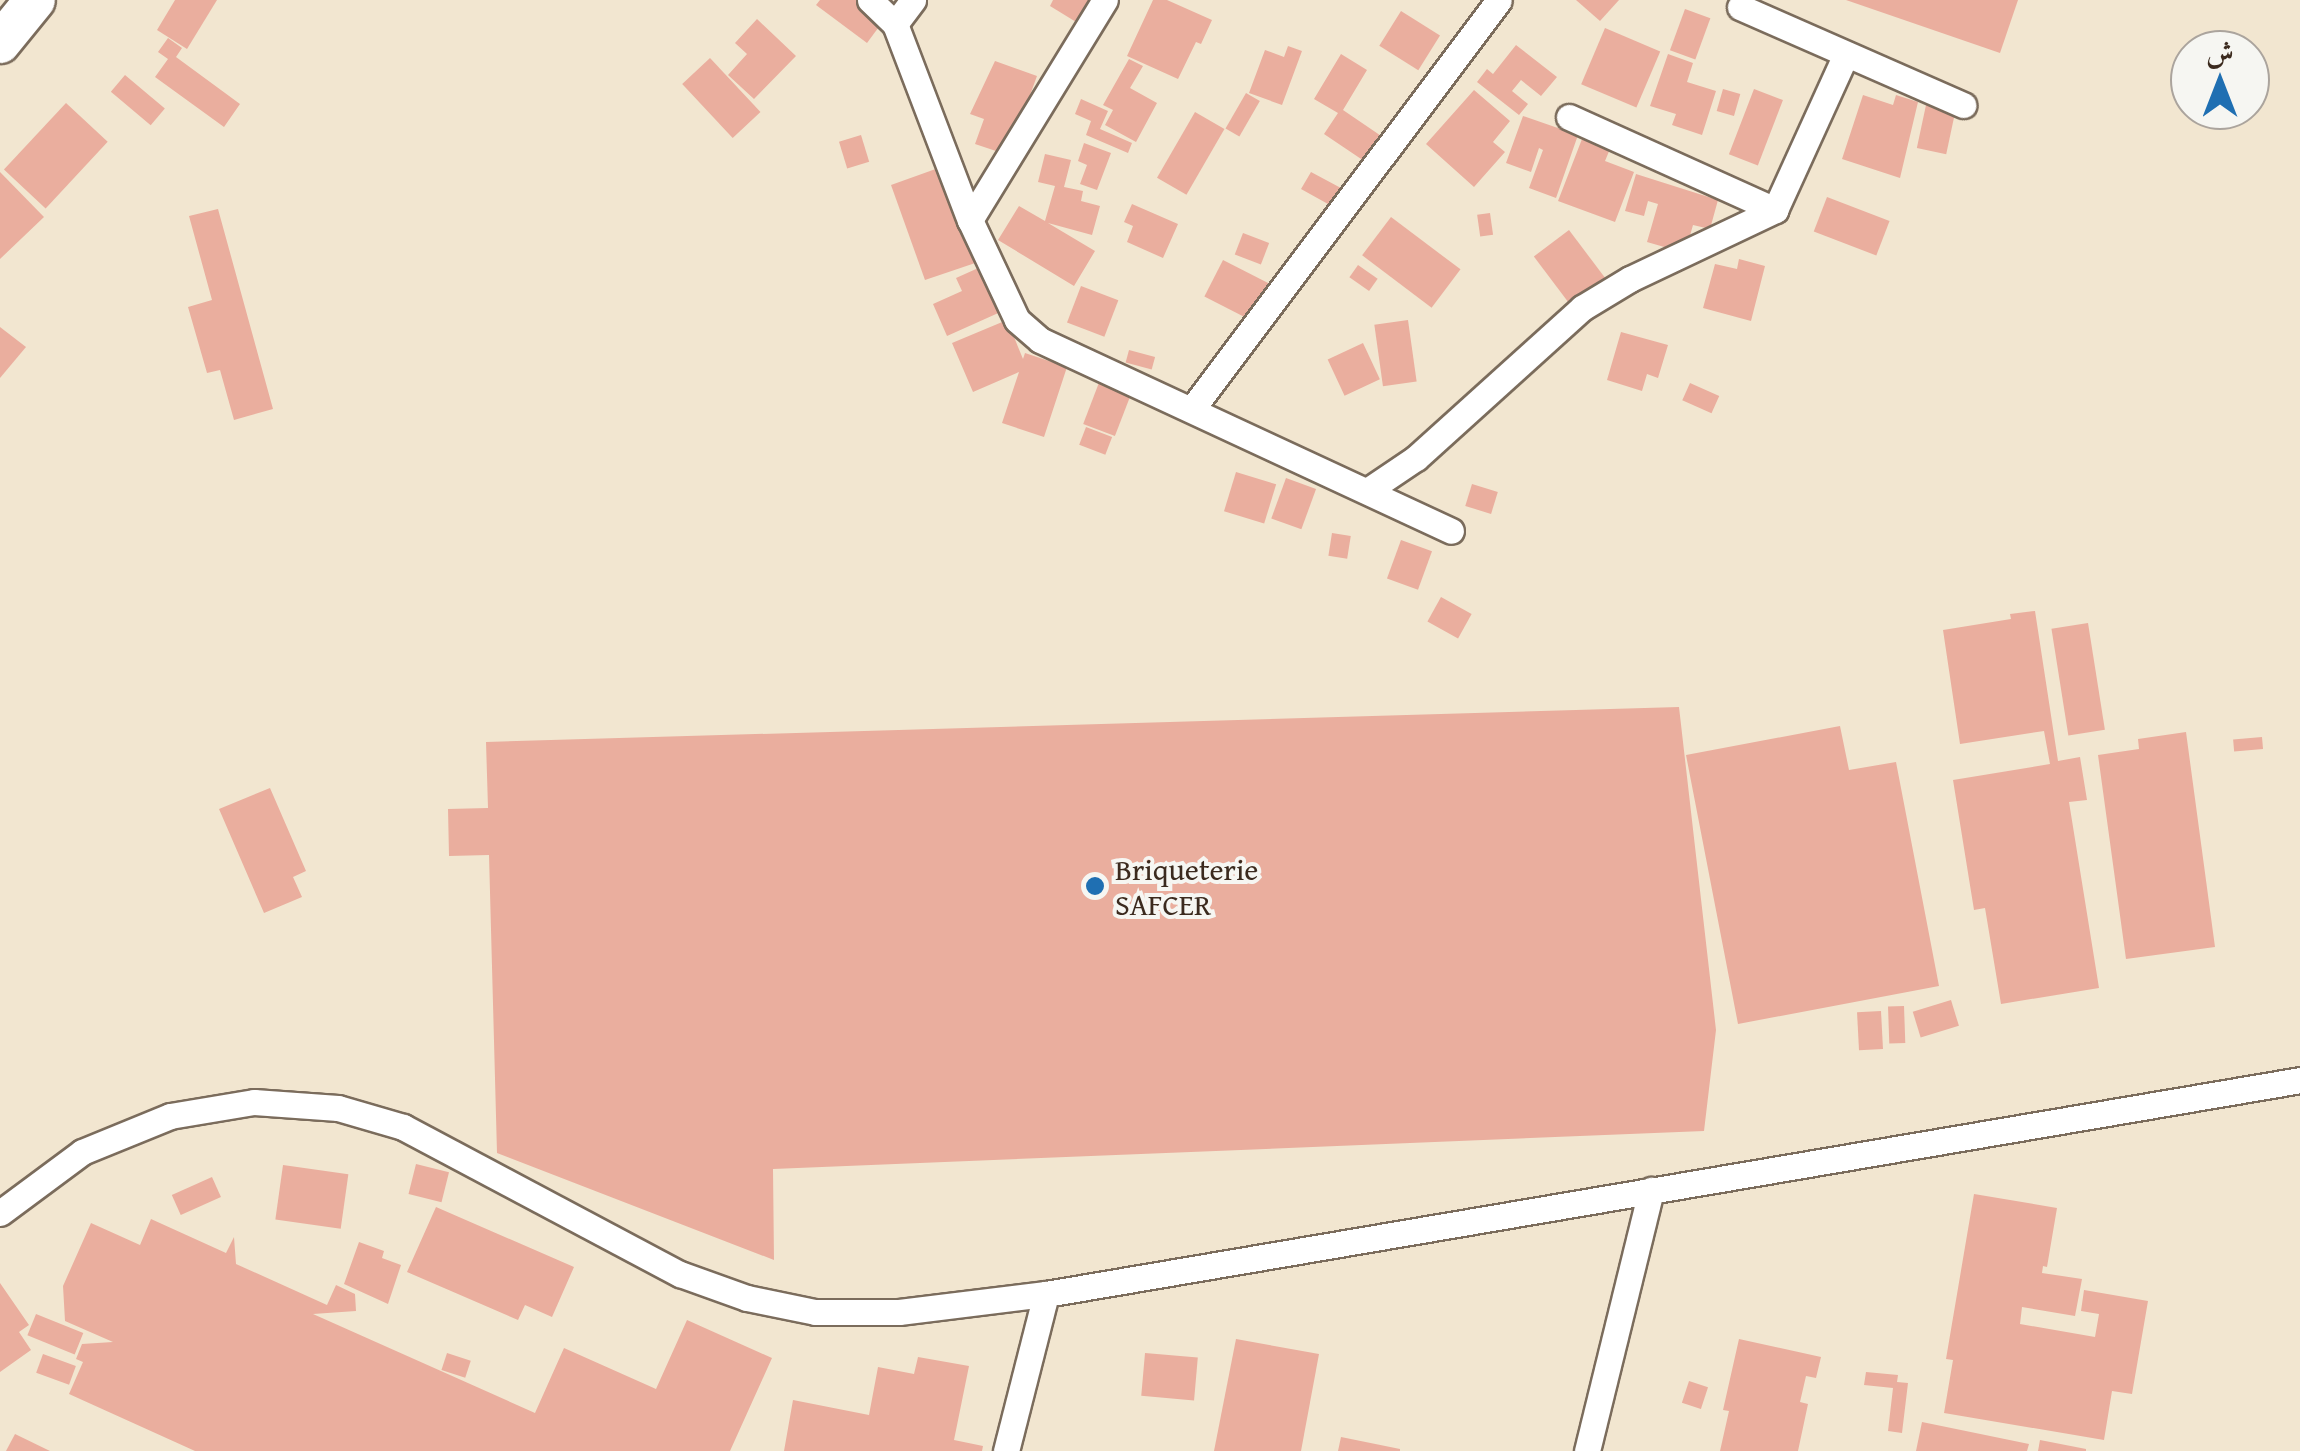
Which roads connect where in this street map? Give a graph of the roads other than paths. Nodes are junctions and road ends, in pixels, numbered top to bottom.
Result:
1 (35, 0) edge
2 (870, 0) edge
3 (913, 0) edge
4 (1105, 0) edge
5 (1499, 0) edge
6 (1740, 7) dead end
7 (895, 24) junction
8 (0, 43) edge
9 (1846, 54) junction
10 (1962, 105) dead end
11 (1569, 118) dead end
12 (1775, 210) junction
13 (970, 220) junction
14 (1192, 409) junction
15 (1367, 491) junction
16 (1450, 531) dead end
17 (2300, 1080) edge
18 (1652, 1190) junction
19 (0, 1213) edge
20 (1046, 1294) junction
21 (1006, 1451) edge
22 (1587, 1451) edge

1 - 8 main road
2 - 7 street
3 - 7 street
4 - 13 street
5 - 14 street
6 - 9 street
7 - 13 street
9 - 10 street
9 - 12 street
11 - 12 street
12 - 15 street
13 - 14 street
14 - 15 street
15 - 16 street
17 - 18 street
18 - 20 street
18 - 22 street
19 - 20 street
20 - 21 street

